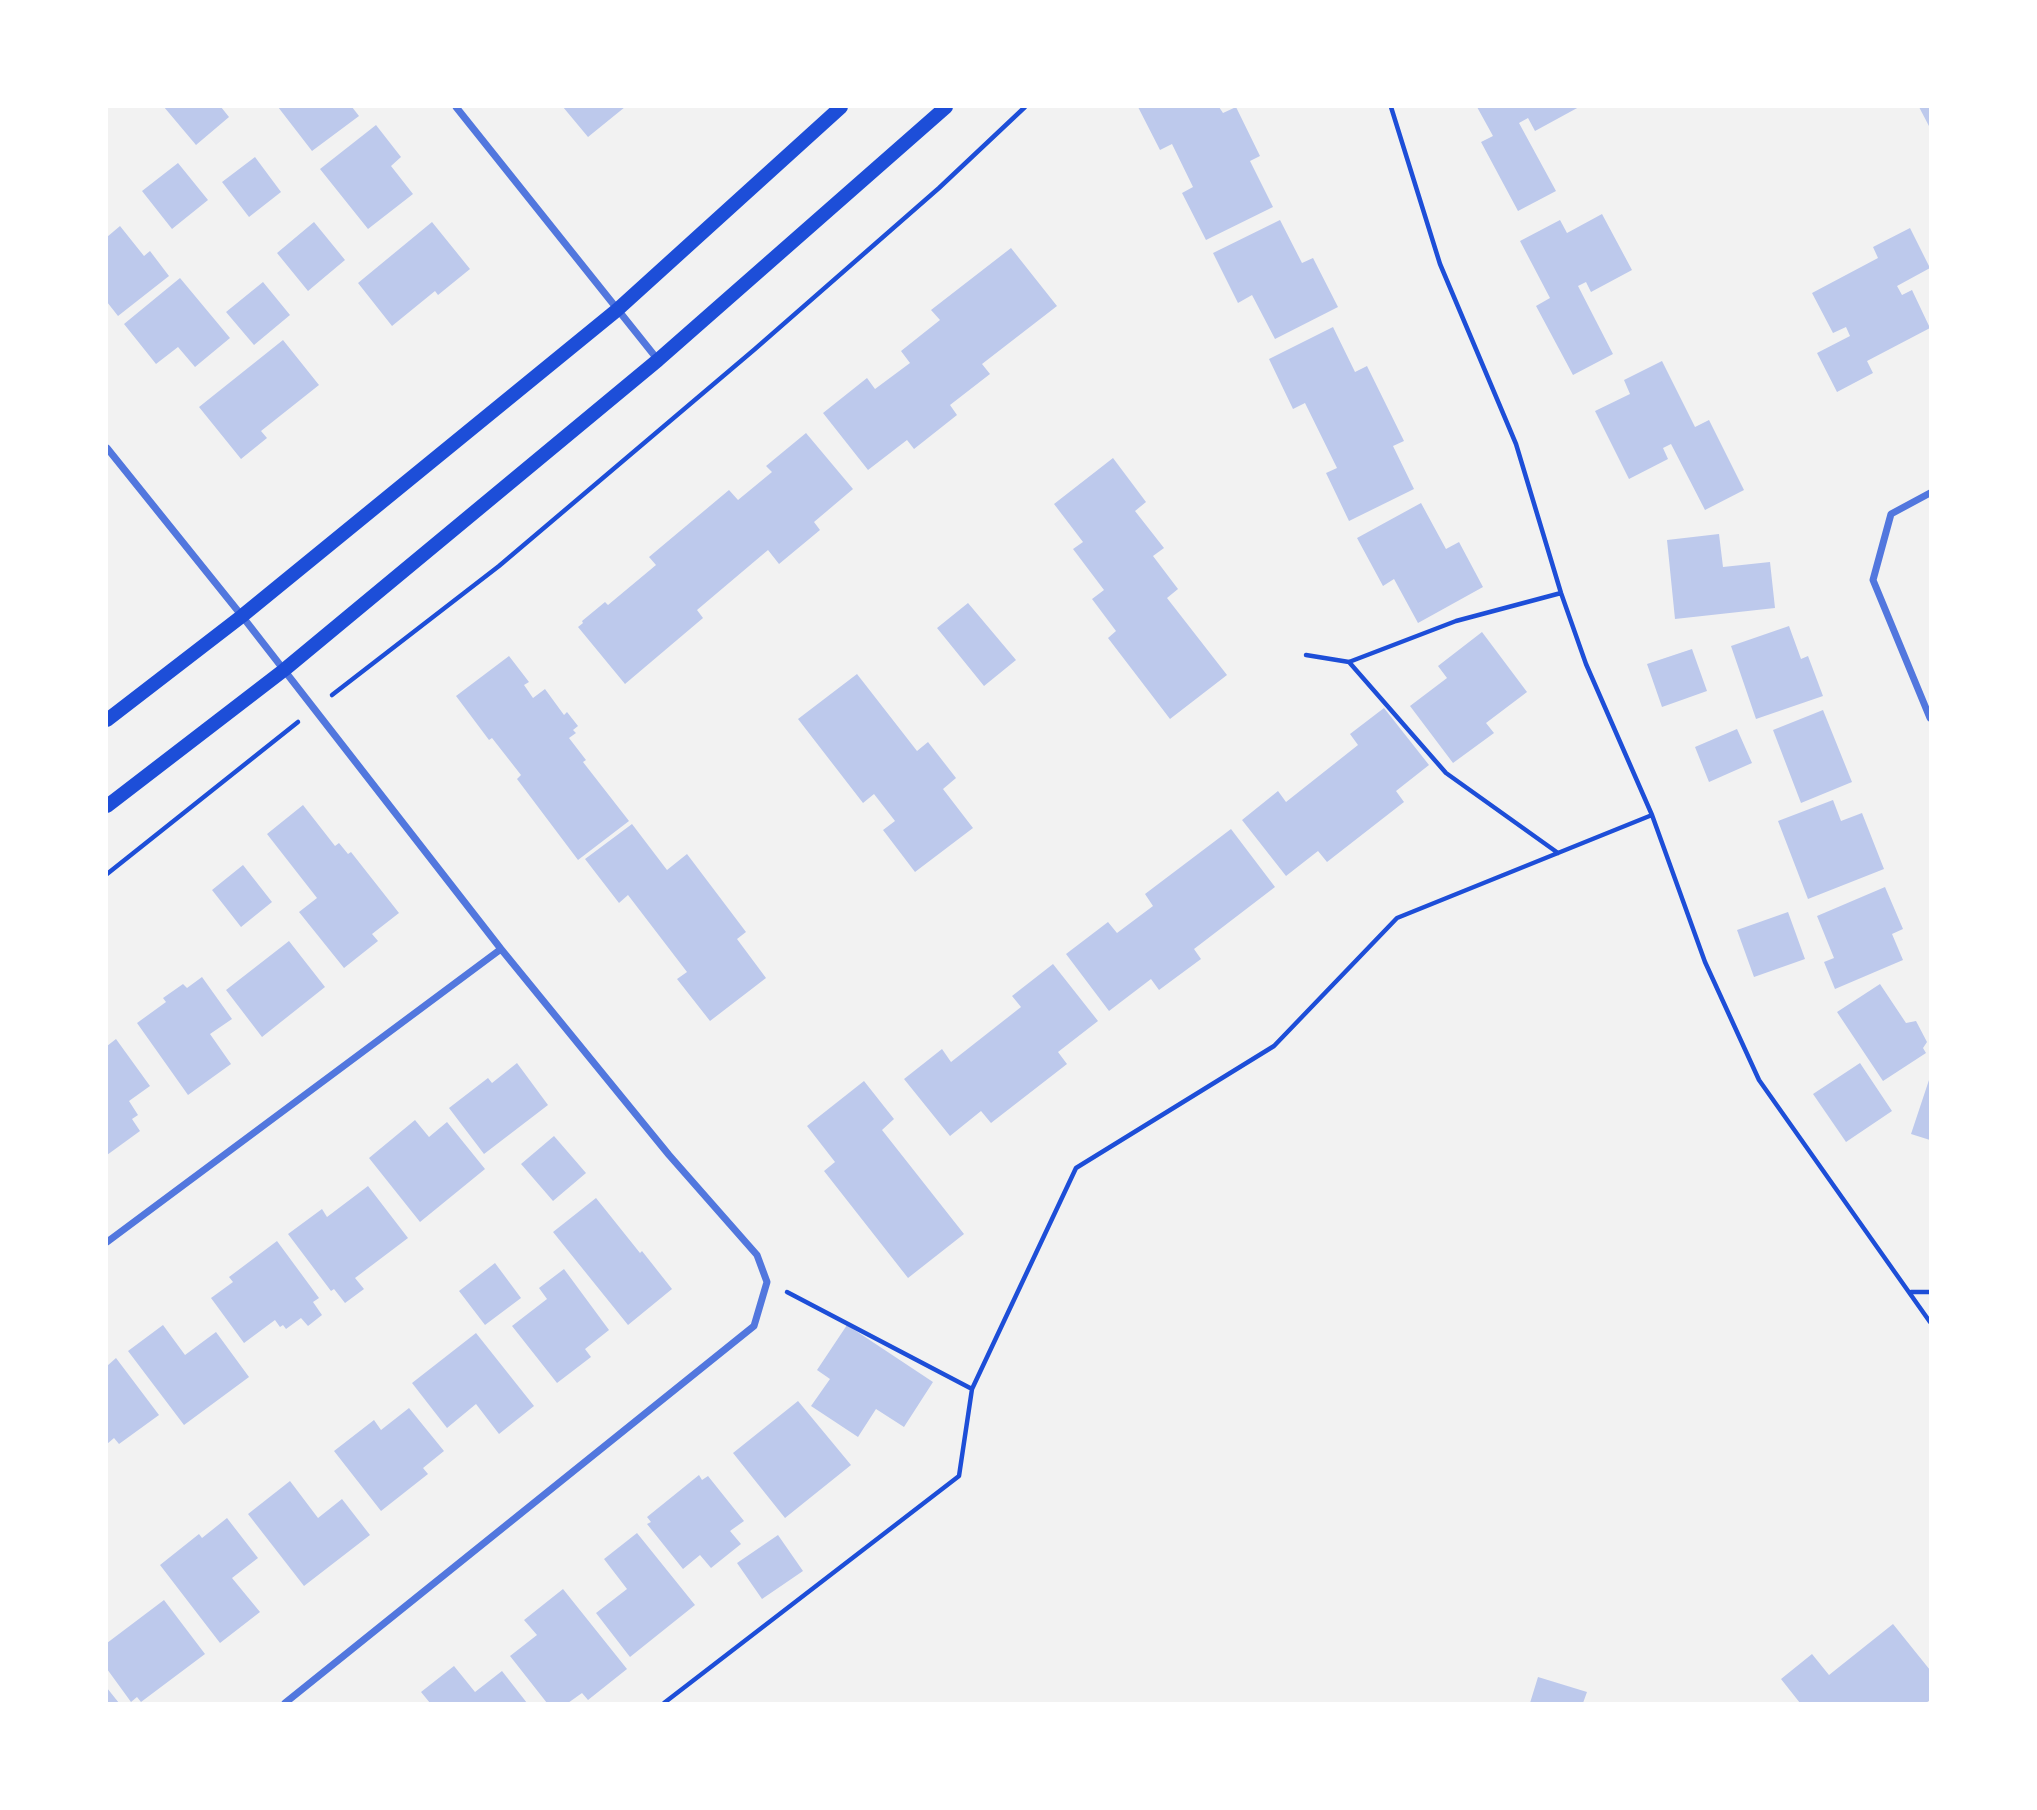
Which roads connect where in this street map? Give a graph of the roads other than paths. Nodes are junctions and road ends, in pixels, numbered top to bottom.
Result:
1 (456, 107) edge
2 (841, 107) edge
3 (946, 107) edge
4 (617, 310) junction
5 (659, 360) junction
6 (107, 448) edge
7 (1930, 494) edge
8 (242, 617) junction
9 (284, 670) junction
10 (1930, 718) edge
11 (107, 720) edge
12 (107, 806) edge
13 (501, 948) junction
14 (107, 1242) edge
15 (285, 1703) edge

1 - 4 street
2 - 4 main road
3 - 5 main road
4 - 5 street
4 - 8 main road
5 - 9 main road
6 - 8 street
7 - 10 street
8 - 9 street
8 - 11 main road
9 - 12 main road
9 - 13 street
13 - 14 street
13 - 15 street

